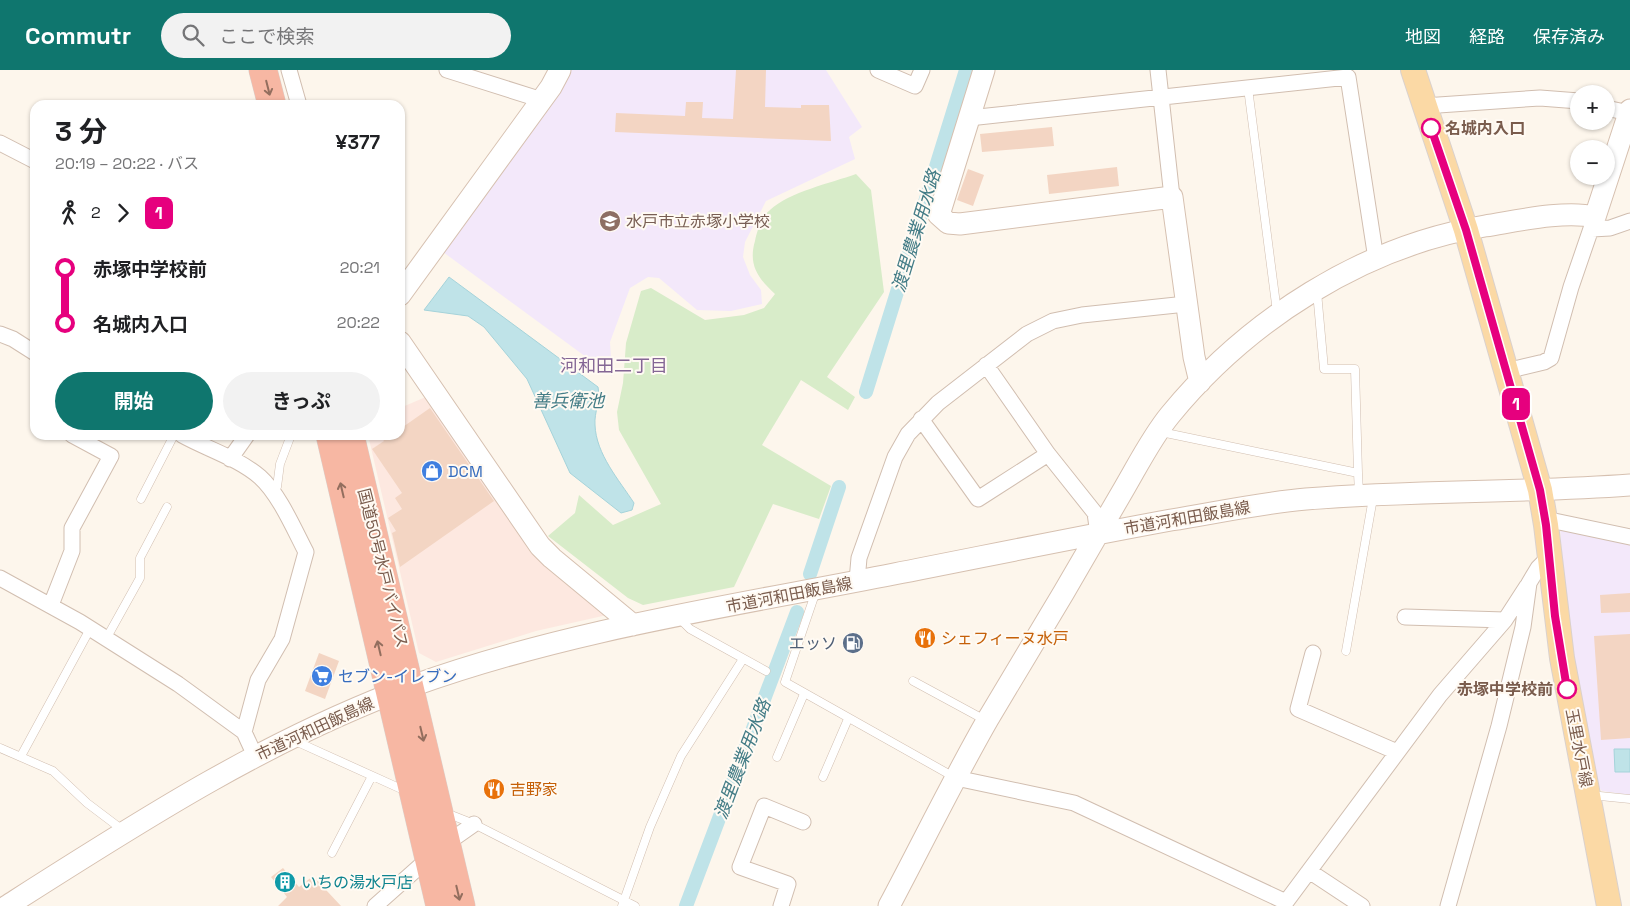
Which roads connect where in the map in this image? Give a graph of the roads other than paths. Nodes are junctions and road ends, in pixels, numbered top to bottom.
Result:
1 (245, 70) edge
2 (264, 70) edge
3 (289, 70) edge
4 (447, 70) edge
5 (560, 70) edge
6 (878, 70) edge
7 (922, 70) edge
8 (984, 70) edge
9 (1158, 70) edge
10 (1413, 70) edge
11 (1248, 88) junction
12 (1162, 98) junction
13 (252, 100) edge
14 (271, 100) edge
15 (298, 100) edge
16 (542, 100) junction
17 (1570, 100) edge
18 (1424, 106) junction
19 (1615, 109) edge
20 (1629, 111) edge
21 (969, 118) junction
22 (0, 143) edge
23 (30, 158) edge
24 (1172, 197) junction
25 (1630, 221) edge
26 (1594, 223) junction
27 (1466, 230) junction
28 (1376, 259) junction
29 (405, 288) edge
30 (1317, 290) junction
31 (1186, 304) junction
32 (1277, 314) junction
33 (0, 334) edge
34 (405, 349) edge
35 (30, 350) edge
36 (986, 365) junction
37 (1506, 371) junction
38 (1200, 382) junction
39 (921, 419) junction
40 (1159, 432) junction
41 (81, 440) edge
42 (171, 440) edge
43 (202, 440) edge
44 (243, 440) edge
45 (289, 440) edge
46 (331, 440) edge
47 (351, 440) edge
48 (1048, 454) junction
49 (230, 459) junction
50 (1358, 473) junction
51 (1630, 485) edge
52 (271, 489) junction
53 (1540, 490) junction
54 (1366, 496) junction
55 (141, 499) dead end
56 (167, 507) dead end
57 (1545, 519) junction
58 (1098, 534) junction
59 (1630, 537) edge
60 (1550, 556) junction
61 (0, 578) edge
62 (857, 581) junction
63 (1529, 583) junction
64 (816, 590) junction
65 (51, 606) junction
66 (677, 616) junction
67 (1405, 617) dead end
68 (1505, 620) junction
69 (633, 625) junction
70 (90, 629) junction
71 (106, 639) junction
72 (1346, 651) dead end
73 (1313, 653) dead end
74 (744, 659) junction
75 (766, 671) dead end
76 (914, 681) dead end
77 (401, 691) junction
78 (804, 694) junction
79 (848, 719) junction
80 (987, 721) junction
81 (244, 732) junction
82 (291, 739) junction
83 (0, 748) edge
84 (1397, 752) junction
85 (20, 756) junction
86 (255, 756) junction
87 (777, 757) dead end
88 (372, 776) junction
89 (823, 777) dead end
90 (956, 778) junction
91 (1588, 794) junction
92 (1630, 799) edge
93 (426, 802) junction
94 (803, 822) dead end
95 (474, 824) junction
96 (124, 831) junction
97 (438, 850) junction
98 (332, 853) dead end
99 (1309, 872) junction
100 (623, 903) edge
101 (1287, 905) edge
102 (8, 906) edge
103 (375, 906) edge
104 (440, 906) edge
105 (462, 906) edge
106 (635, 906) edge
107 (780, 906) edge
108 (889, 906) edge
109 (1362, 906) edge
110 (1448, 906) edge
111 (1609, 906) edge

1 - 13 highway
2 -> 14 highway
3 - 15 street
4 - 16 street
5 - 16 street
6 - 7 street
8 - 21 street
9 - 12 street
10 - 18 main road, 玉里水戸線
11 - 12 street
11 - 28 street
11 - 32 lane
12 - 21 street
12 - 24 street
16 - 29 street
17 - 18 street
18 - 27 main road, 玉里水戸線
19 - 20 street
20 - 26 street
21 - 24 street
22 - 23 street
24 - 31 street
25 - 26 street
26 - 27 street
26 - 37 street
27 - 28 street
27 - 37 main road, 玉里水戸線
28 - 30 street
30 - 32 street
30 - 50 lane
31 - 36 street
31 - 38 street
32 - 38 street
33 - 35 street
34 - 69 street
36 - 39 street
36 - 48 street
37 - 53 main road, 玉里水戸線
38 - 40 street
39 - 48 street
39 - 62 street
40 - 50 lane
40 - 58 street
41 - 65 street
42 - 55 lane
43 - 49 street
44 - 49 street
45 - 52 lane
77 -> 46 highway, 国道50号水戸バイパス
47 - 77 highway, 国道50号水戸バイパス
48 - 58 street
49 - 52 street
50 - 54 lane
51 - 53 street, 市道河和田飯島線
52 - 81 street
53 - 54 street, 市道河和田飯島線
53 - 57 main road, 玉里水戸線
54 - 58 street, 市道河和田飯島線
54 - 72 lane
56 - 71 lane
57 - 59 street
57 - 60 main road, 玉里水戸線
58 - 62 street, 市道河和田飯島線
58 - 80 street
60 - 63 street
60 - 91 main road, 玉里水戸線
61 - 65 street
62 - 64 street, 市道河和田飯島線
63 - 68 street
63 - 110 street
64 - 66 street, 市道河和田飯島線
64 - 78 lane
65 - 70 street
66 - 69 street, 市道河和田飯島線
66 - 74 lane
67 - 68 street
68 - 84 street
69 - 77 street, 市道河和田飯島線
70 - 71 street
70 - 85 lane
71 - 81 street
73 - 84 street
74 - 75 lane
74 - 100 lane
76 - 80 lane
77 - 82 street, 市道河和田飯島線
77 - 93 highway, 国道50号水戸バイパス
78 - 79 lane
78 - 87 lane
79 - 89 lane
79 - 90 lane
80 - 90 street
81 - 86 street
82 - 86 street, 市道河和田飯島線
82 - 88 lane
83 - 85 lane
84 - 99 street
85 - 96 lane
86 - 96 street, 市道河和田飯島線
88 - 93 lane
88 - 98 lane
90 - 101 street
90 - 108 street
91 - 92 lane
91 - 111 main road, 玉里水戸線
93 - 95 lane
93 - 97 highway, 国道50号水戸バイパス
94 - 107 street
95 - 97 street
95 - 100 lane
96 - 102 street, 市道河和田飯島線
97 - 103 street
97 - 104 highway, 国道50号水戸バイパス
97 -> 105 highway, 国道50号水戸バイパス
99 - 101 street
99 - 109 street
100 - 106 lane

